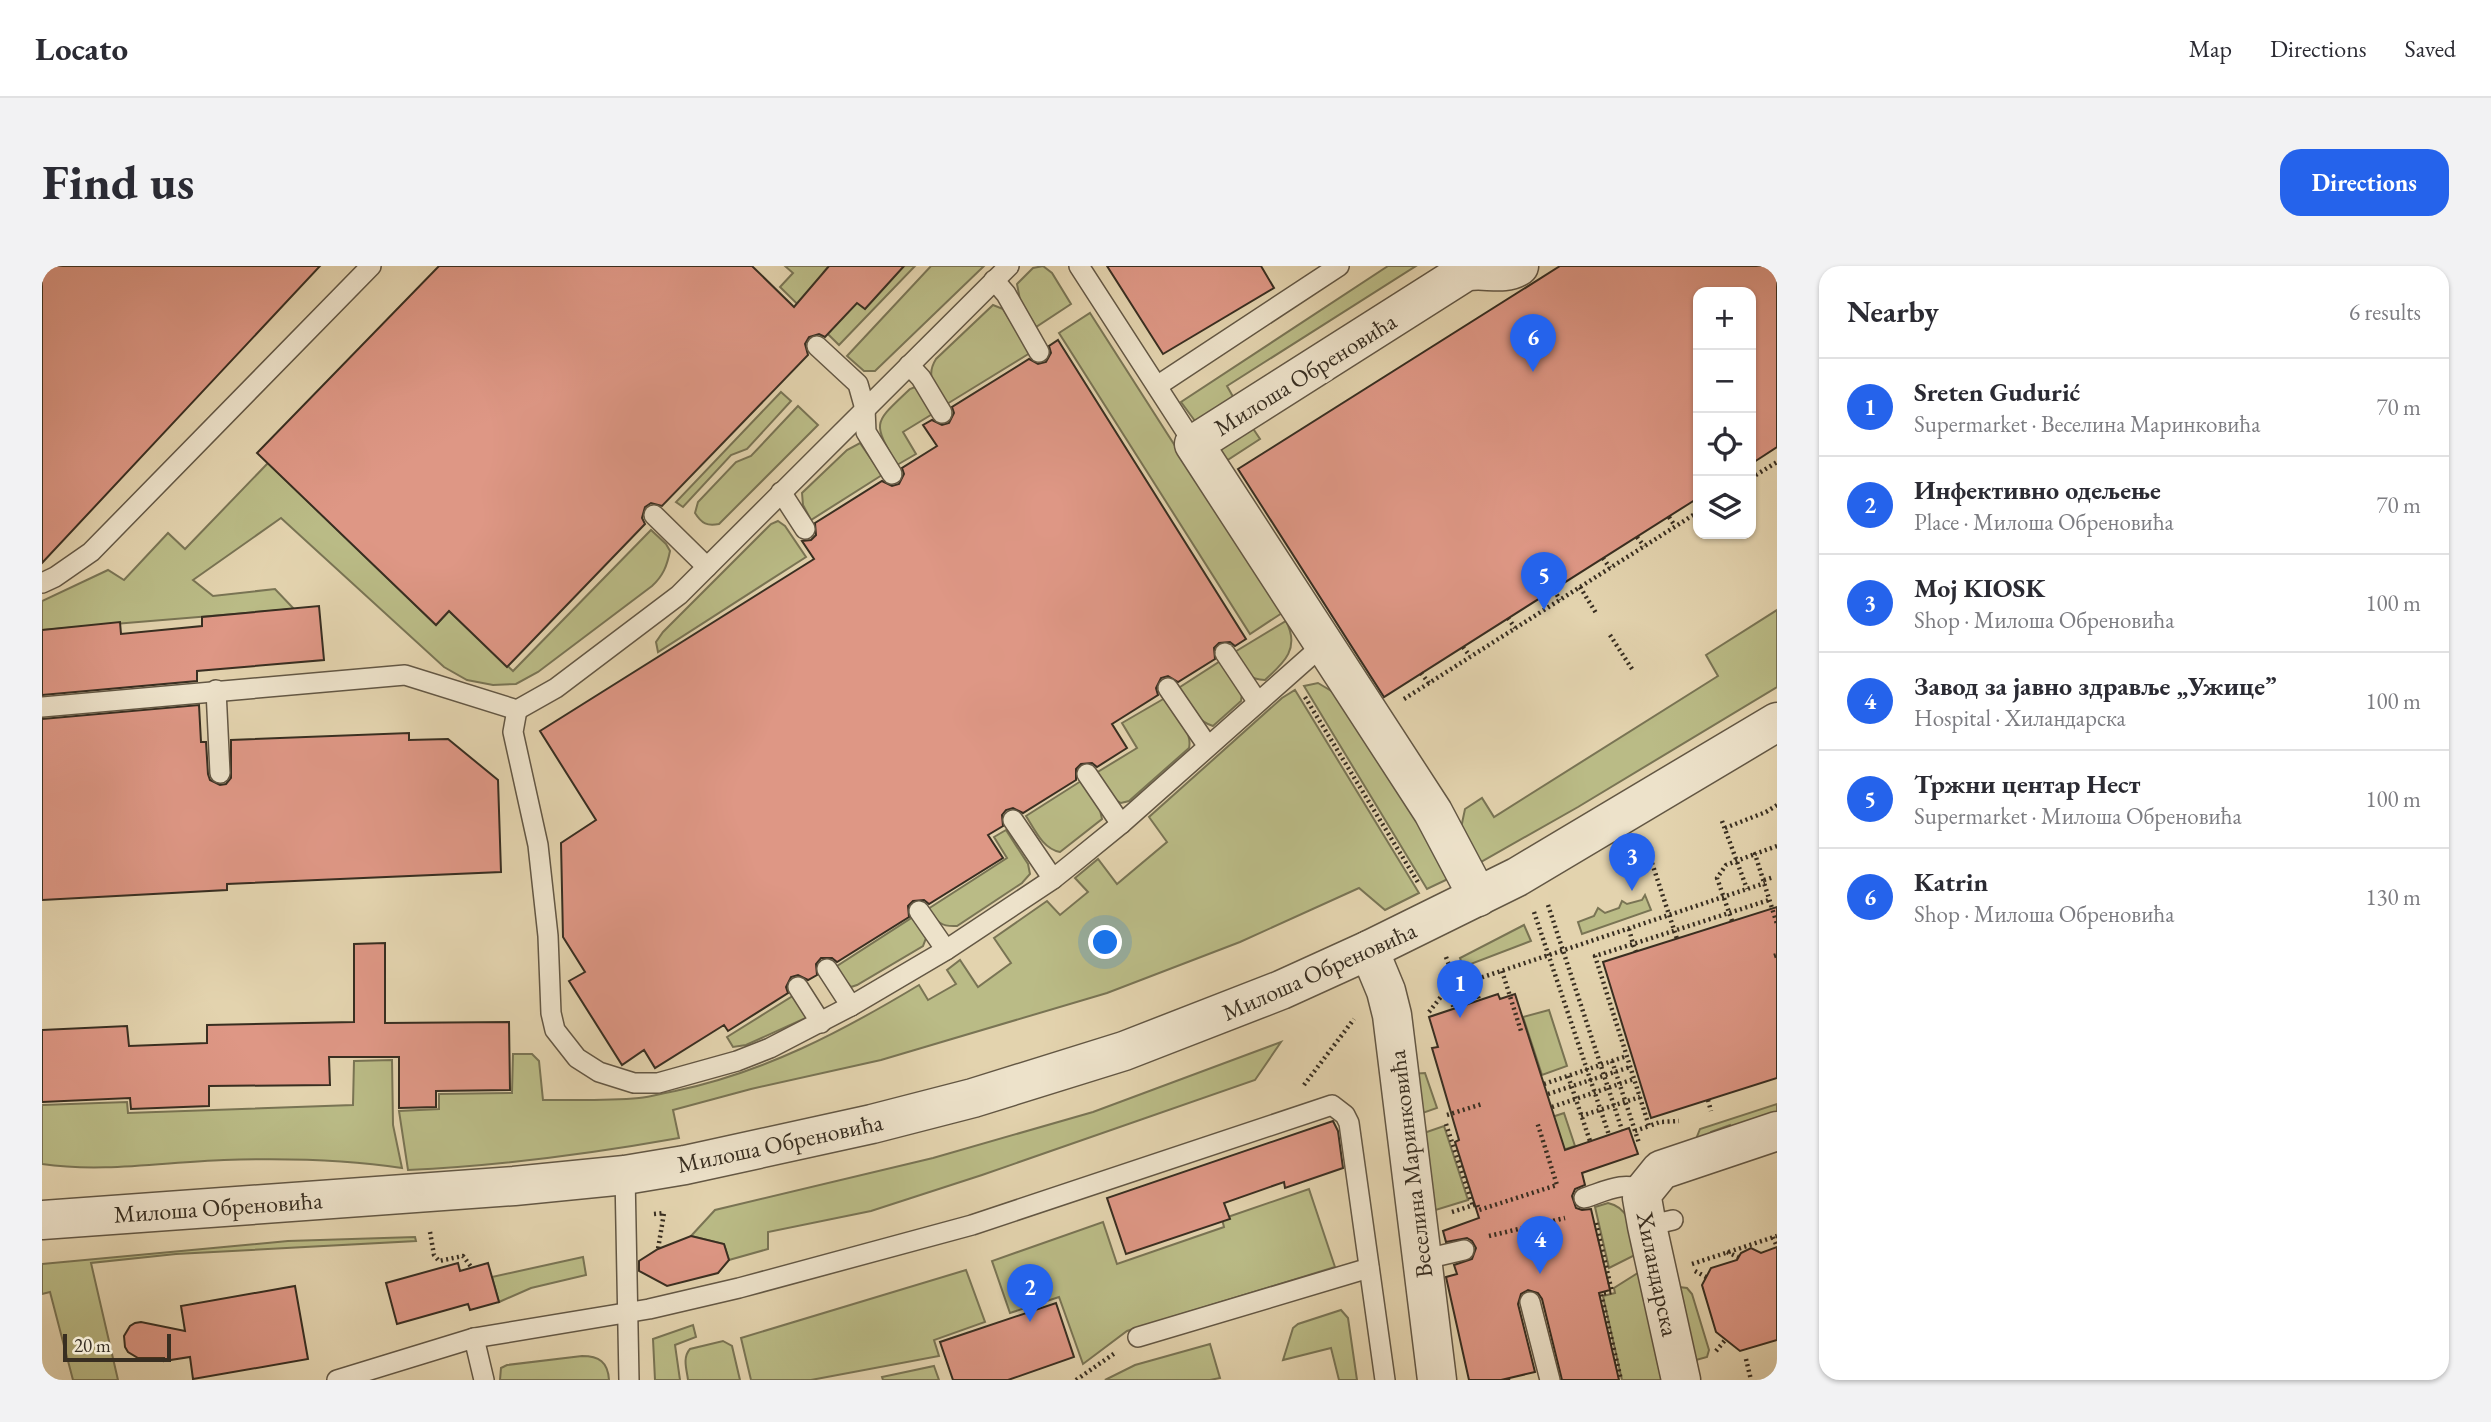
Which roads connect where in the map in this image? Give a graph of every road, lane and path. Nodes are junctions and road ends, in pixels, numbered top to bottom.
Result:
1 (371, 266) edge
2 (1009, 266) edge
3 (1079, 266) edge
4 (1519, 266) edge
5 (1331, 268) edge
6 (994, 280) junction
7 (817, 346) dead end
8 (1039, 352) dead end
9 (909, 365) junction
10 (1157, 386) junction
11 (865, 409) junction
12 (942, 413) dead end
13 (1195, 444) junction
14 (1777, 462) edge
15 (892, 474) dead end
16 (1754, 476) edge
17 (781, 492) junction
18 (654, 515) dead end
19 (1693, 515) edge
20 (1669, 517) dead end
21 (1675, 526) junction
22 (805, 529) dead end
23 (1637, 537) dead end
24 (1644, 546) junction
25 (1603, 558) dead end
26 (707, 567) junction
27 (1610, 568) junction
28 (42, 583) edge
29 (1580, 587) junction
30 (1553, 590) dead end
31 (1560, 600) junction
32 (1596, 613) dead end
33 (1508, 618) dead end
34 (1515, 628) junction
35 (1609, 635) dead end
36 (1324, 643) junction
37 (1463, 647) dead end
38 (1225, 653) dead end
39 (1470, 656) junction
40 (1632, 669) dead end
41 (1290, 672) junction
42 (1422, 673) dead end
43 (1429, 683) junction
44 (1168, 688) dead end
45 (216, 690) junction
46 (1257, 701) junction
47 (1394, 705) dead end
48 (42, 707) edge
49 (517, 710) junction
50 (1777, 722) edge
51 (1208, 745) junction
52 (220, 773) dead end
53 (1087, 774) dead end
54 (1777, 804) edge
55 (1013, 820) dead end
56 (1722, 821) dead end
57 (1121, 824) junction
58 (1725, 828) junction
59 (1777, 846) edge
60 (1755, 854) junction
61 (1737, 861) junction
62 (1652, 863) dead end
63 (1774, 877) dead end
64 (1053, 879) junction
65 (1764, 882) junction
66 (1747, 889) junction
67 (1423, 891) dead end
68 (1777, 894) edge
69 (1478, 897) junction
70 (1723, 897) junction
71 (1769, 898) junction
72 (1548, 905) dead end
73 (919, 911) dead end
74 (1534, 912) dead end
75 (1729, 912) junction
76 (1669, 915) junction
77 (1732, 921) dead end
78 (1777, 924) edge
79 (1629, 929) junction
80 (1675, 931) junction
81 (1677, 939) dead end
82 (1633, 944) junction
83 (946, 950) junction
84 (1369, 950) junction
85 (1563, 950) junction
86 (1636, 952) dead end
87 (1548, 955) junction
88 (1446, 957) dead end
89 (827, 968) dead end
90 (1502, 971) junction
91 (1472, 981) junction
92 (1457, 986) junction
93 (798, 987) dead end
94 (1447, 989) junction
95 (1479, 1000) dead end
96 (851, 1006) junction
97 (1454, 1009) dead end
98 (1356, 1015) dead end
99 (1424, 1017) dead end
100 (821, 1023) junction
101 (1521, 1031) dead end
102 (1627, 1056) junction
103 (1612, 1061) junction
104 (1601, 1065) junction
105 (1630, 1067) junction
106 (1586, 1070) junction
107 (1615, 1071) junction
108 (1604, 1075) junction
109 (1568, 1076) junction
110 (1634, 1079) junction
111 (1590, 1080) junction
112 (1544, 1084) dead end
113 (1619, 1084) junction
114 (1572, 1086) junction
115 (1608, 1088) junction
116 (1594, 1093) junction
117 (1548, 1094) dead end
118 (1640, 1097) junction
119 (1576, 1099) junction
120 (1708, 1100) dead end
121 (1626, 1102) junction
122 (1482, 1104) dead end
123 (1614, 1105) junction
124 (1552, 1107) dead end
125 (1724, 1107) dead end
126 (1600, 1110) junction
127 (1711, 1111) junction
128 (1700, 1115) dead end
129 (1581, 1116) junction
130 (1688, 1119) dead end
131 (1277, 1122) junction
132 (1537, 1122) dead end
133 (1649, 1126) junction
134 (1622, 1130) dead end
135 (1777, 1131) edge
136 (1609, 1135) dead end
137 (1590, 1141) dead end
138 (1550, 1162) junction
139 (1540, 1165) dead end
140 (625, 1175) junction
141 (1589, 1205) joint
142 (1473, 1206) junction
143 (1654, 1212) junction
144 (654, 1214) dead end
145 (1443, 1215) dead end
146 (1567, 1218) dead end
147 (42, 1220) edge
148 (430, 1232) dead end
149 (1775, 1236) edge
150 (1777, 1247) edge
151 (659, 1249) dead end
152 (1464, 1250) joint
153 (1727, 1252) junction
154 (1738, 1257) dead end
155 (1421, 1260) junction
156 (472, 1268) dead end
157 (1369, 1268) junction
158 (1690, 1268) dead end
159 (1700, 1274) dead end
160 (1706, 1277) dead end
161 (1530, 1302) dead end
162 (627, 1314) junction
163 (1138, 1337) joint
164 (474, 1338) junction
165 (1726, 1339) dead end
166 (1716, 1351) dead end
167 (1746, 1359) dead end
168 (337, 1380) edge
169 (484, 1380) edge
170 (629, 1380) edge
171 (1076, 1380) edge
172 (1385, 1380) edge
173 (1437, 1380) edge
174 (1549, 1380) edge
175 (1621, 1380) edge
176 (1681, 1380) edge
177 (1751, 1380) edge

1 - 28 lane
2 - 6 lane
3 - 10 lane
4 - 13 street, Милоша Обреновића
5 - 10 lane
6 - 8 lane
6 - 9 lane
7 - 11 lane
9 - 11 lane
9 - 12 lane
10 - 13 lane
11 - 15 lane
11 - 17 lane
13 - 36 street, Милоша Обреновића
14 - 16 path
17 - 22 lane
17 - 26 lane
18 - 26 lane
19 - 21 path
20 - 21 path
21 - 24 path
23 - 24 path
24 - 27 path
25 - 27 path
26 - 49 lane
27 - 29 path
29 - 31 path
29 - 32 path
30 - 31 path
31 - 34 path
33 - 34 path
34 - 39 path
35 - 40 path
36 - 41 lane
36 - 69 street, Милоша Обреновића
37 - 39 path
38 - 46 lane
39 - 43 path
41 - 46 lane
41 - 67 path
42 - 43 path
43 - 47 path
44 - 51 lane
45 - 48 lane
45 - 49 lane
45 - 52 lane
46 - 51 lane
49 - 100 lane
50 - 69 street, Милоша Обреновића
51 - 57 lane
53 - 57 lane
54 - 58 path
55 - 64 lane
56 - 58 path
57 - 64 lane
58 - 61 path
59 - 60 path
60 - 61 path
60 - 65 path
61 - 66 path
61 - 70 path
62 - 76 path
63 - 65 path
64 - 83 lane
65 - 66 path
65 - 71 path
66 - 70 path
68 - 71 path
69 - 84 street, Милоша Обреновића
70 - 75 path
70 - 76 path
71 - 75 path
71 - 78 path
72 - 85 path
73 - 83 lane
74 - 87 path
75 - 77 path
75 - 80 path
76 - 79 path
76 - 80 path
79 - 82 path
79 - 85 path
80 - 81 path
80 - 82 path
82 - 86 path
82 - 102 path
83 - 96 lane
84 - 140 street, Милоша Обреновића
84 - 155 street, Веселина Маринковића
85 - 87 path
85 - 104 path
87 - 90 path
87 - 106 path
88 - 92 path
89 - 96 lane
90 - 91 path
90 - 101 path
91 - 92 path
91 - 95 path
92 - 94 path
93 - 100 lane
94 - 97 path
94 - 99 path
96 - 100 lane
98 - 131 path
102 - 103 path
102 - 105 path
103 - 104 path
103 - 107 path
104 - 106 path
104 - 108 path
105 - 107 path
105 - 110 path
106 - 109 path
106 - 111 path
107 - 108 path
107 - 113 path
108 - 111 path
108 - 115 path
109 - 112 path
109 - 114 path
110 - 113 path
110 - 118 path
111 - 114 path
111 - 116 path
113 - 115 path
113 - 121 path
114 - 117 path
114 - 119 path
115 - 116 path
115 - 123 path
116 - 119 path
116 - 126 path
118 - 121 path
118 - 133 path
119 - 124 path
119 - 129 path
120 - 127 path
121 - 123 path
121 - 133 path
122 - 142 path
123 - 126 path
123 - 134 path
125 - 127 path
126 - 129 path
126 - 136 path
127 - 128 path
129 - 137 path
130 - 133 path
131 - 157 lane
131 - 162 lane
132 - 138 path
135 - 143 street, Хиландарска
138 - 139 path
138 - 142 path
140 - 147 street, Милоша Обреновића
140 - 162 lane
141 - 143 lane
141 - 175 path
142 - 145 path
143 - 176 street, Хиландарска
144 - 151 path
146 - 152 path
148 - 156 path
149 - 150 path
149 - 153 path
152 - 155 lane
153 - 154 path
153 - 158 path
155 - 173 street, Веселина Маринковића
157 - 163 lane
157 - 172 lane
159 - 160 path
161 - 174 lane
162 - 164 lane
162 - 170 lane
163 - 171 path
164 - 168 lane
164 - 169 lane
165 - 166 path
167 - 177 path

